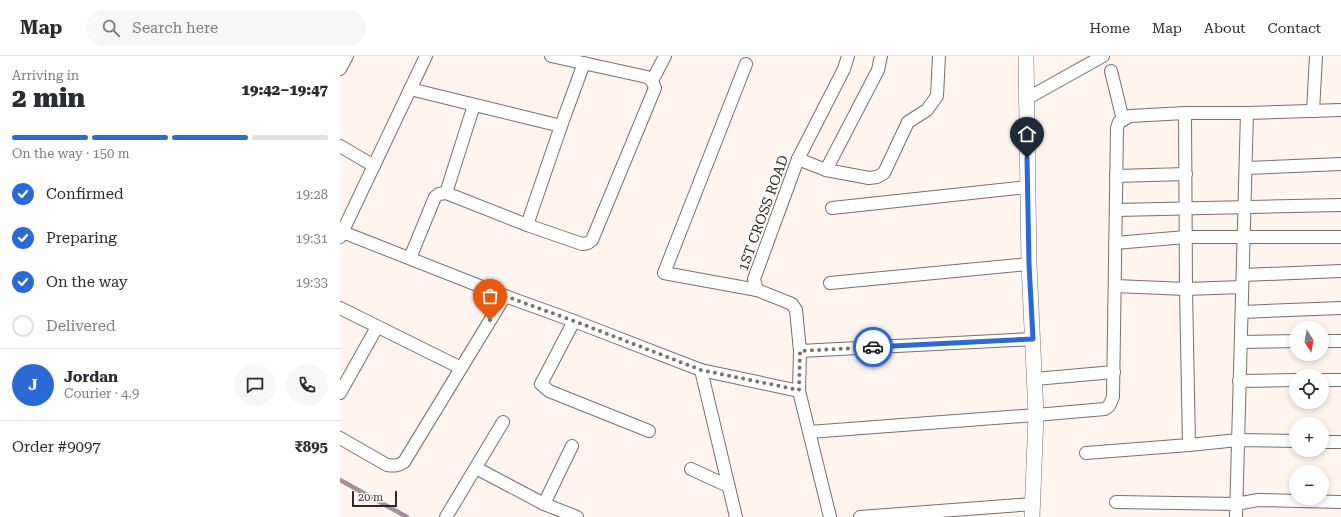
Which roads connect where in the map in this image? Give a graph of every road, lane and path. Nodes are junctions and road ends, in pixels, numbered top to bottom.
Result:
1 (347, 56) edge
2 (426, 56) edge
3 (551, 56) edge
4 (665, 56) edge
5 (848, 56) edge
6 (881, 56) edge
7 (939, 56) edge
8 (1026, 56) edge
9 (1103, 56) edge
10 (1316, 56) edge
11 (584, 63) junction
12 (746, 64) dead end
13 (340, 69) edge
14 (1111, 71) dead end
15 (652, 81) junction
16 (410, 90) junction
17 (1026, 99) junction
18 (474, 105) junction
19 (1341, 110) edge
20 (1313, 111) junction
21 (1186, 113) junction
22 (1247, 114) junction
23 (1123, 120) junction
24 (560, 126) junction
25 (340, 146) edge
26 (798, 159) junction
27 (1341, 164) edge
28 (374, 166) junction
29 (1246, 168) junction
30 (826, 170) junction
31 (1186, 174) junction
32 (1116, 176) junction
33 (1028, 187) junction
34 (446, 193) junction
35 (1341, 205) edge
36 (1244, 207) junction
37 (832, 208) dead end
38 (1186, 208) junction
39 (1116, 210) junction
40 (527, 225) junction
41 (341, 233) edge
42 (1186, 237) junction
43 (1341, 237) edge
44 (1244, 238) junction
45 (1115, 243) junction
46 (410, 258) junction
47 (1029, 264) junction
48 (1341, 271) edge
49 (1242, 281) junction
50 (830, 283) dead end
51 (1115, 286) junction
52 (1186, 289) junction
53 (758, 290) junction
54 (505, 296) junction
55 (340, 308) edge
56 (1341, 308) edge
57 (1242, 312) junction
58 (574, 321) junction
59 (377, 326) junction
60 (1033, 339) junction
61 (1289, 341) edge
62 (1329, 341) edge
63 (1341, 341) edge
64 (1241, 342) junction
65 (800, 351) junction
66 (461, 368) junction
67 (701, 370) junction
68 (1114, 372) junction
69 (1034, 379) junction
70 (1289, 380) edge
71 (1329, 380) edge
72 (1341, 380) edge
73 (1240, 381) junction
74 (799, 390) junction
75 (340, 393) edge
76 (1036, 416) junction
77 (503, 422) dead end
78 (649, 431) dead end
79 (809, 432) junction
80 (340, 438) edge
81 (1238, 440) junction
82 (1289, 441) edge
83 (1329, 442) edge
84 (1341, 442) edge
85 (1189, 445) junction
86 (572, 446) dead end
87 (1086, 453) dead end
88 (476, 468) junction
89 (691, 469) dead end
90 (728, 486) junction
91 (1116, 502) dead end
92 (1341, 502) edge
93 (544, 504) junction
94 (1236, 504) junction
95 (1033, 510) edge
96 (446, 517) edge
97 (577, 517) edge
98 (736, 517) edge
99 (830, 517) edge
100 (860, 517) edge
101 (1236, 517) edge

1 - 13 street
2 - 16 street
3 - 11 street
4 - 15 street
5 - 26 street, 1ST CROSS ROAD
6 - 30 street
7 - 30 street
8 - 17 street
9 - 17 street
10 - 20 street
11 - 15 street
11 - 24 street
12 - 53 street
14 - 23 street
15 - 40 street
16 - 18 street
16 - 28 street
17 - 33 street
18 - 24 street
18 - 34 street
19 - 20 street
20 - 22 street
21 - 22 street
21 - 23 street
21 - 31 street
22 - 29 street
23 - 32 street
24 - 40 street
25 - 28 street
26 - 30 street
26 - 53 street, 1ST CROSS ROAD
27 - 29 street
28 - 41 street
29 - 36 street
31 - 32 street
31 - 38 street
32 - 39 street
33 - 37 street
33 - 47 street
34 - 40 street
34 - 46 street
35 - 36 street
36 - 38 street
36 - 44 street
38 - 39 street
38 - 42 street
39 - 45 street
41 - 46 street
42 - 44 street
42 - 45 street
42 - 52 street
43 - 44 street
44 - 49 street
45 - 51 street
46 - 54 street
47 - 50 street
47 - 60 street
48 - 49 street
49 - 52 street
49 - 57 street
51 - 52 street
51 - 68 street
52 - 85 street
53 - 65 street, 1ST CROSS ROAD
54 - 58 street
54 - 66 street
55 - 59 street
56 - 57 street
57 - 64 street
58 - 67 street
58 - 78 street
59 - 66 street
59 - 75 street
60 - 65 street
60 - 69 street
61 - 64 street
62 - 63 street
64 - 73 street
65 - 74 street, 1ST CROSS ROAD
66 - 80 street
67 - 74 street
67 - 90 street
68 - 69 street
68 - 76 street
69 - 76 street
70 - 73 street
71 - 72 street
73 - 81 street
74 - 79 street, 1ST CROSS ROAD
76 - 79 street
76 - 95 street
77 - 88 street
79 - 99 street, 1ST CROSS ROAD
81 - 82 street
81 - 85 street
81 - 94 street
83 - 84 street
85 - 87 street
86 - 93 street
88 - 93 street
88 - 96 street
89 - 90 street
90 - 98 street
91 - 94 street
92 - 94 street
93 - 97 street
94 - 101 street
95 - 100 street

